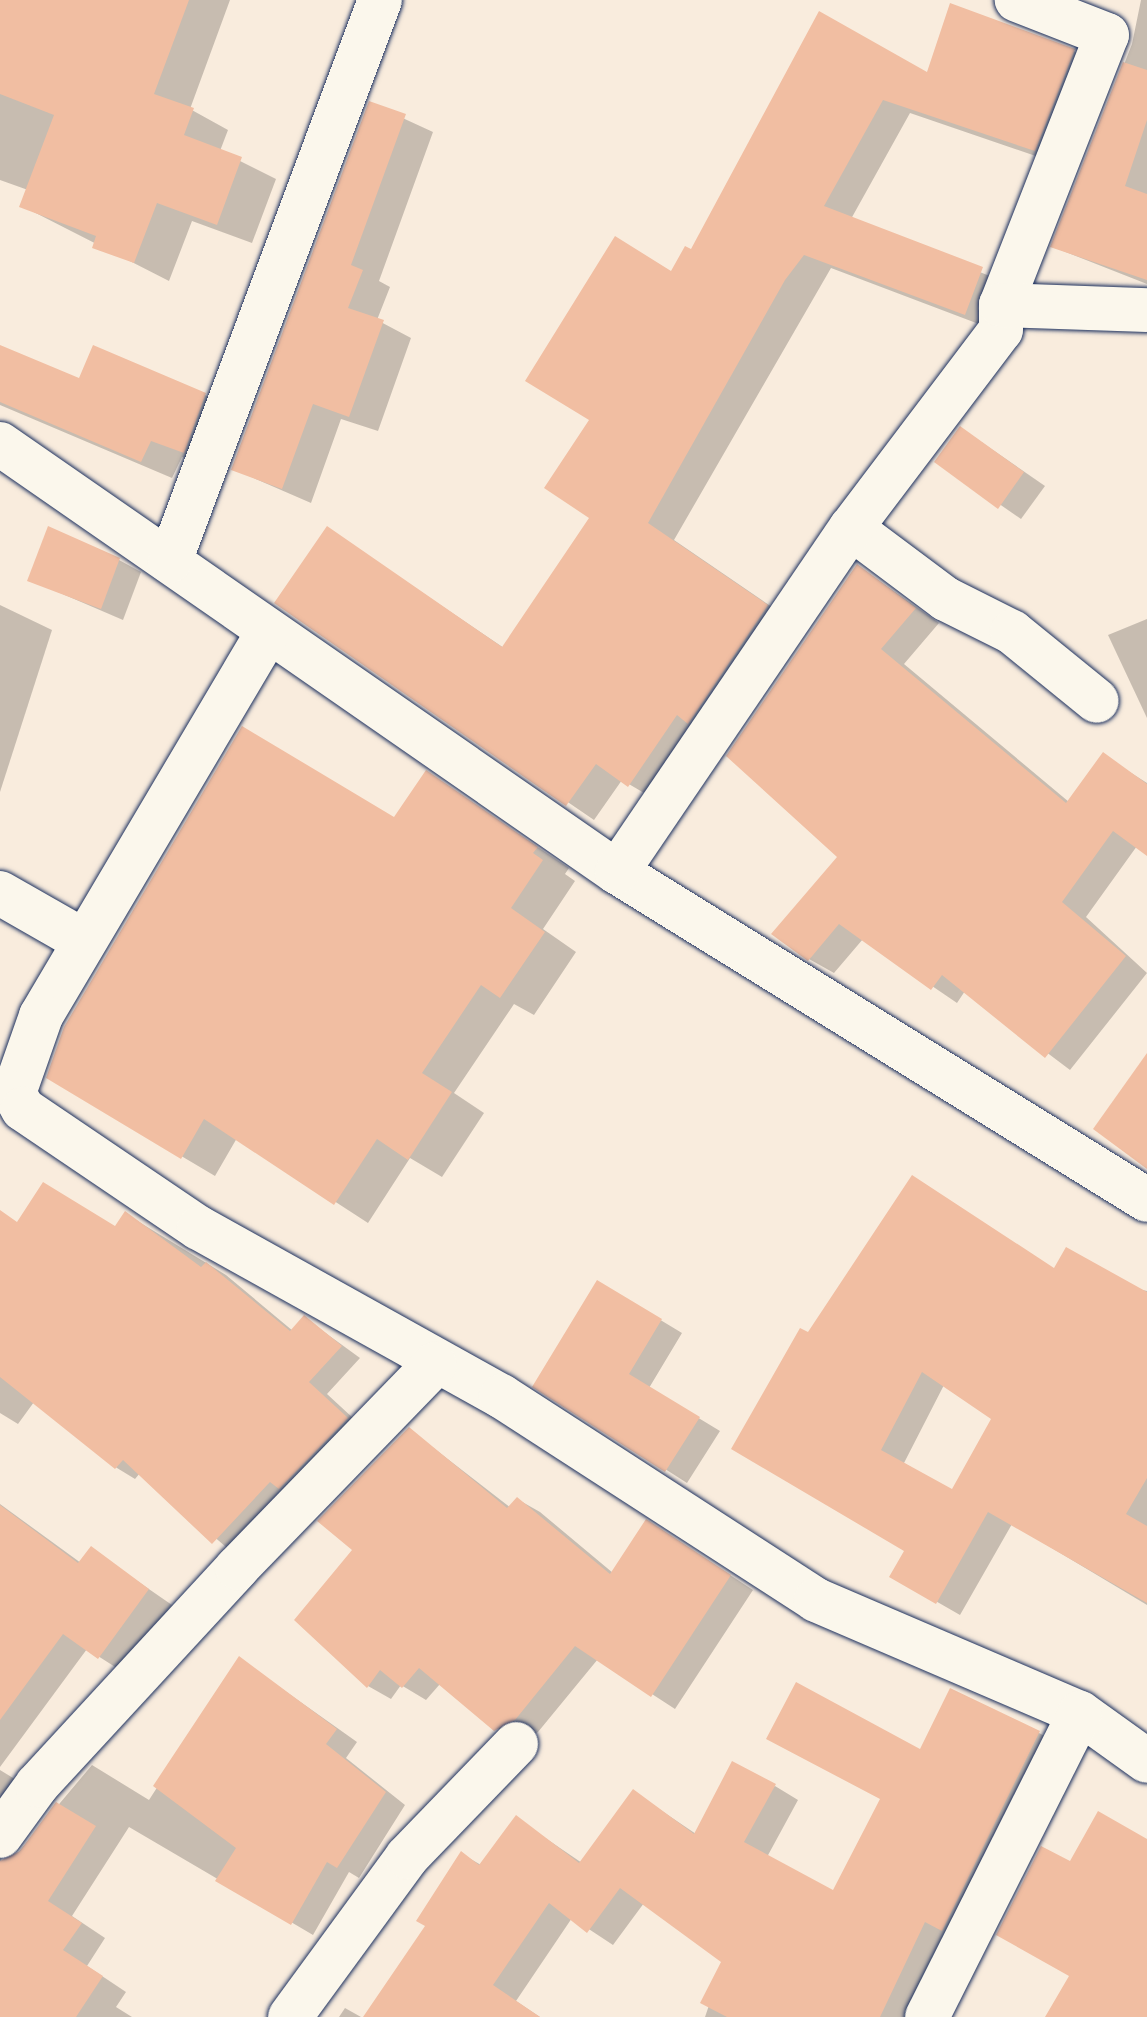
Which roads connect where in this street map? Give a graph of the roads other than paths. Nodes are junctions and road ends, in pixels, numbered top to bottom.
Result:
1 (380, 0) edge
2 (1017, 0) edge
3 (1001, 305) junction
4 (1147, 310) edge
5 (0, 444) edge
6 (851, 528) junction
7 (170, 561) junction
8 (268, 632) junction
9 (1097, 701) dead end
10 (617, 872) junction
11 (0, 893) edge
12 (82, 940) junction
13 (1147, 1200) edge
14 (435, 1364) junction
15 (1080, 1713) junction
16 (516, 1744) dead end
17 (1147, 1761) edge
18 (0, 1836) edge
19 (290, 2017) edge
20 (927, 2017) edge

1 - 7 street
2 - 3 street
3 - 4 street
3 - 6 street
5 - 7 street
6 - 9 street
6 - 10 street
7 - 8 street
8 - 10 street
8 - 12 street
10 - 13 street
11 - 12 street
12 - 14 street
14 - 15 street
14 - 18 street
15 - 17 street
15 - 20 street
16 - 19 street

